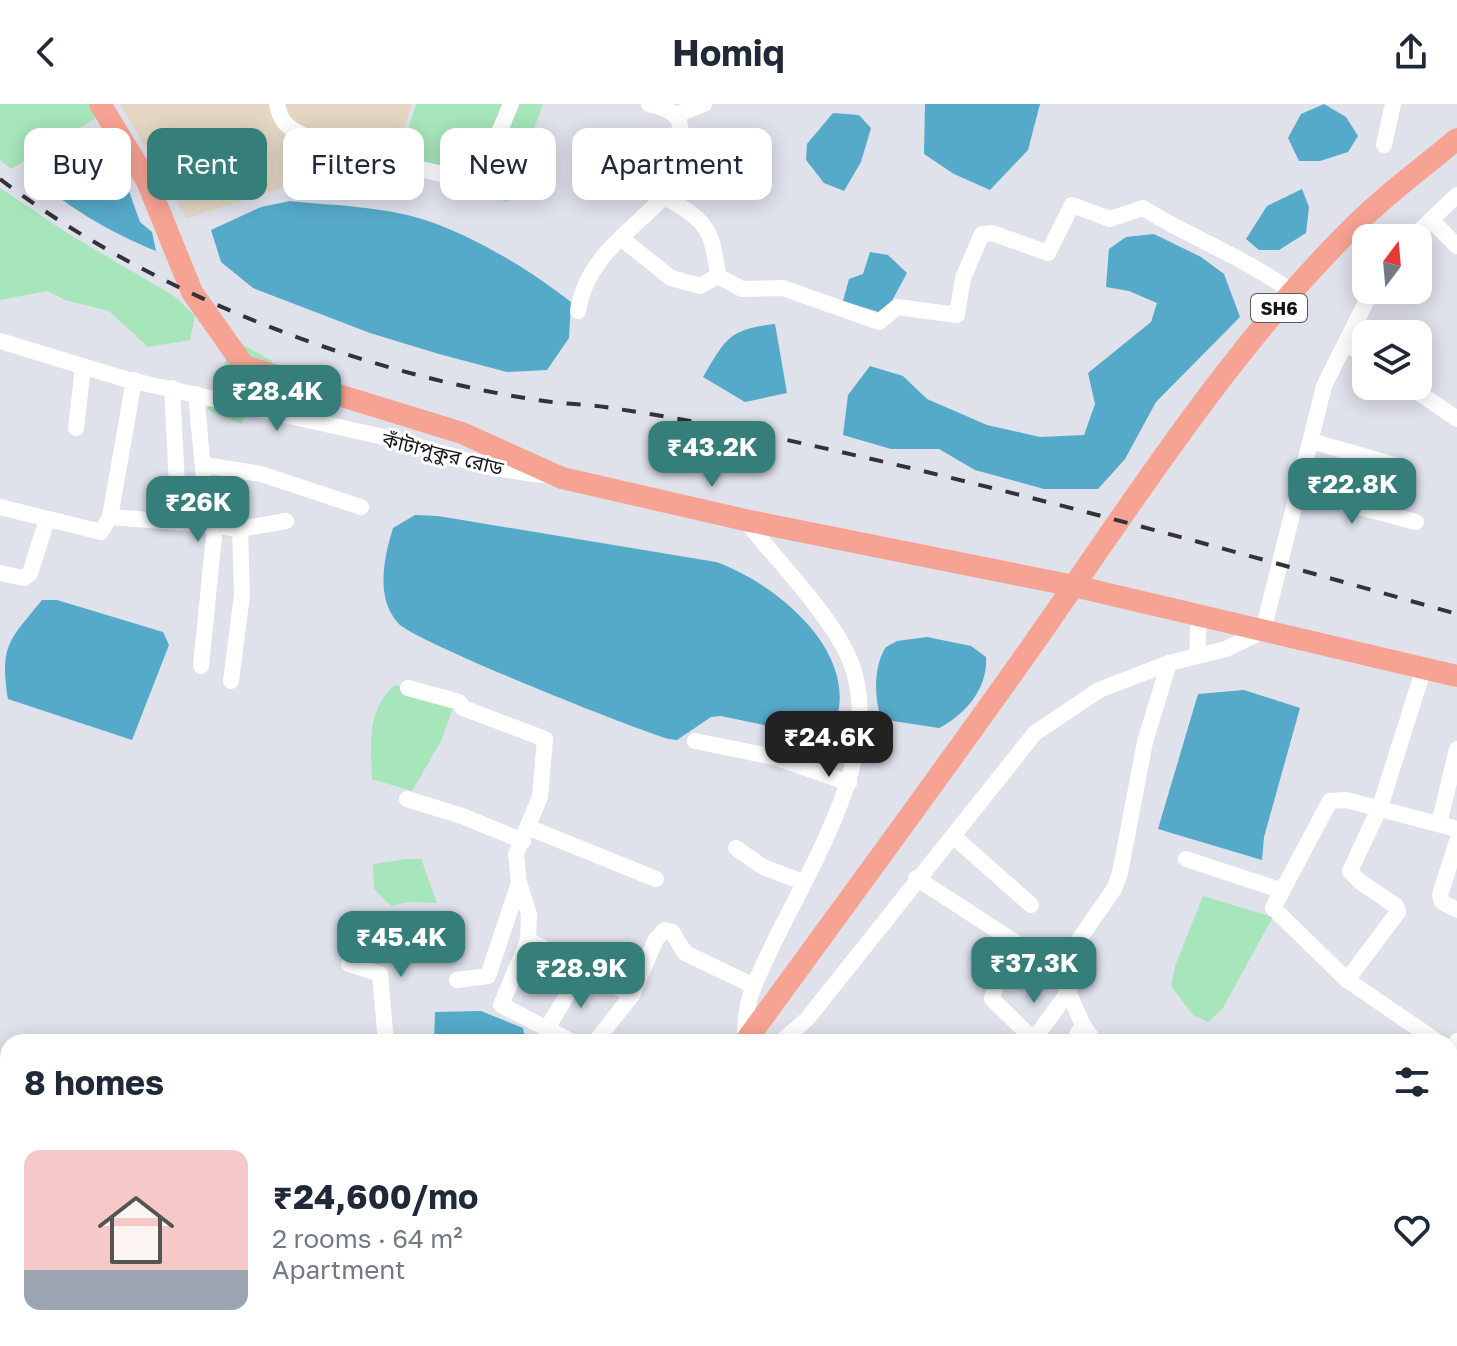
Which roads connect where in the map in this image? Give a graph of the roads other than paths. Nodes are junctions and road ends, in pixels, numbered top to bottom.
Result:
1 (100, 104) edge
2 (277, 104) edge
3 (511, 104) edge
4 (649, 104) edge
5 (704, 104) edge
6 (1393, 104) edge
7 (676, 115) junction
8 (681, 128) edge
9 (1457, 139) edge
10 (1384, 145) dead end
11 (1457, 195) edge
12 (661, 200) edge
13 (668, 200) edge
14 (1431, 220) junction
15 (1427, 224) edge
16 (622, 239) junction
17 (1457, 246) edge
18 (718, 276) junction
19 (1292, 292) junction
20 (1365, 304) edge
21 (578, 311) dead end
22 (0, 341) edge
23 (1346, 343) junction
24 (1352, 347) edge
25 (244, 366) junction
26 (83, 367) junction
27 (134, 380) junction
28 (172, 388) junction
29 (196, 394) junction
30 (1429, 400) edge
31 (223, 401) junction
32 (1457, 419) edge
33 (76, 428) dead end
34 (1311, 441) junction
35 (204, 465) junction
36 (1405, 468) dead end
37 (562, 478) junction
38 (1299, 491) junction
39 (0, 507) edge
40 (361, 507) dead end
41 (110, 517) junction
42 (47, 520) junction
43 (745, 520) junction
44 (286, 521) dead end
45 (1416, 522) dead end
46 (179, 523) junction
47 (209, 525) junction
48 (240, 529) junction
49 (0, 573) edge
50 (1074, 586) junction
51 (1199, 617) junction
52 (1263, 631) junction
53 (1197, 654) junction
54 (1169, 663) junction
55 (201, 666) dead end
56 (1424, 668) junction
57 (1457, 676) edge
58 (231, 681) dead end
59 (408, 688) dead end
60 (695, 741) dead end
61 (1457, 749) edge
62 (849, 783) junction
63 (407, 799) dead end
64 (1380, 807) junction
65 (1439, 824) junction
66 (1457, 829) edge
67 (526, 834) junction
68 (953, 836) junction
69 (1457, 841) edge
70 (736, 848) dead end
71 (1186, 859) dead end
72 (916, 878) junction
73 (656, 879) dead end
74 (803, 882) junction
75 (519, 883) junction
76 (1280, 890) junction
77 (1031, 905) dead end
78 (1457, 910) edge
79 (528, 940) junction
80 (1026, 949) junction
81 (349, 964) dead end
82 (583, 969) junction
83 (1058, 970) junction
84 (457, 980) dead end
85 (1347, 980) junction
86 (754, 986) junction
87 (1069, 991) junction
88 (632, 995) junction
89 (1083, 1025) junction
90 (546, 1030) junction
91 (385, 1034) edge
92 (555, 1034) edge
93 (601, 1034) edge
94 (746, 1034) edge
95 (751, 1034) edge
96 (790, 1034) edge
97 (1027, 1034) edge
98 (1039, 1034) edge
99 (1078, 1034) edge
100 (1089, 1034) edge
101 (1426, 1034) edge

1 - 25 main road
2 - 3 street
4 - 7 street
5 - 7 street
6 - 10 street
7 - 8 street
9 - 19 main road, SH6
11 - 14 street
12 - 16 street
13 - 18 street
14 - 15 street
14 - 17 street
16 - 18 street
16 - 21 street
18 - 19 street
19 - 50 main road, SH6
20 - 23 street
22 - 26 street, কাঁটাপুকুর রোড
23 - 24 street
23 - 34 street
25 - 31 street
25 - 37 main road
26 - 27 street, কাঁটাপুকুর রোড
26 - 33 street
27 - 28 street, কাঁটাপুকুর রোড
27 - 41 street
28 - 29 street, কাঁটাপুকুর রোড
28 - 46 street
29 - 31 street, কাঁটাপুকুর রোড
29 - 35 street
30 - 32 street
31 - 37 street, কাঁটাপুকুর রোড
34 - 36 street
34 - 38 street
35 - 40 street
35 - 47 street
37 - 43 main road
38 - 45 street
38 - 52 street
39 - 42 street
41 - 42 street
41 - 46 street
42 - 49 street
43 - 50 main road
43 - 62 street
44 - 48 street
46 - 47 street
47 - 48 street
47 - 55 street
48 - 58 street
50 - 51 main road
50 - 95 main road, SH6
51 - 52 main road
51 - 53 street
52 - 53 street
52 - 56 main road
53 - 54 street
54 - 68 street
54 - 83 street
56 - 57 main road
56 - 64 street
59 - 67 street
60 - 62 street
61 - 65 street
62 - 74 street
63 - 67 street
64 - 65 street
64 - 76 street
64 - 85 street
65 - 66 street
67 - 73 street
67 - 75 street
68 - 72 street
68 - 77 street
69 - 78 street
70 - 74 street
71 - 76 street
72 - 80 street
72 - 96 street
74 - 86 street
75 - 79 street
75 - 84 street
76 - 85 street
79 - 82 street
79 - 90 street
80 - 83 street
80 - 97 street
81 - 91 street
82 - 88 street
82 - 90 street
83 - 87 street
85 - 101 street
86 - 88 street
86 - 94 street
87 - 89 street
87 - 98 street
88 - 93 street
89 - 99 street
89 - 100 street
90 - 92 street

